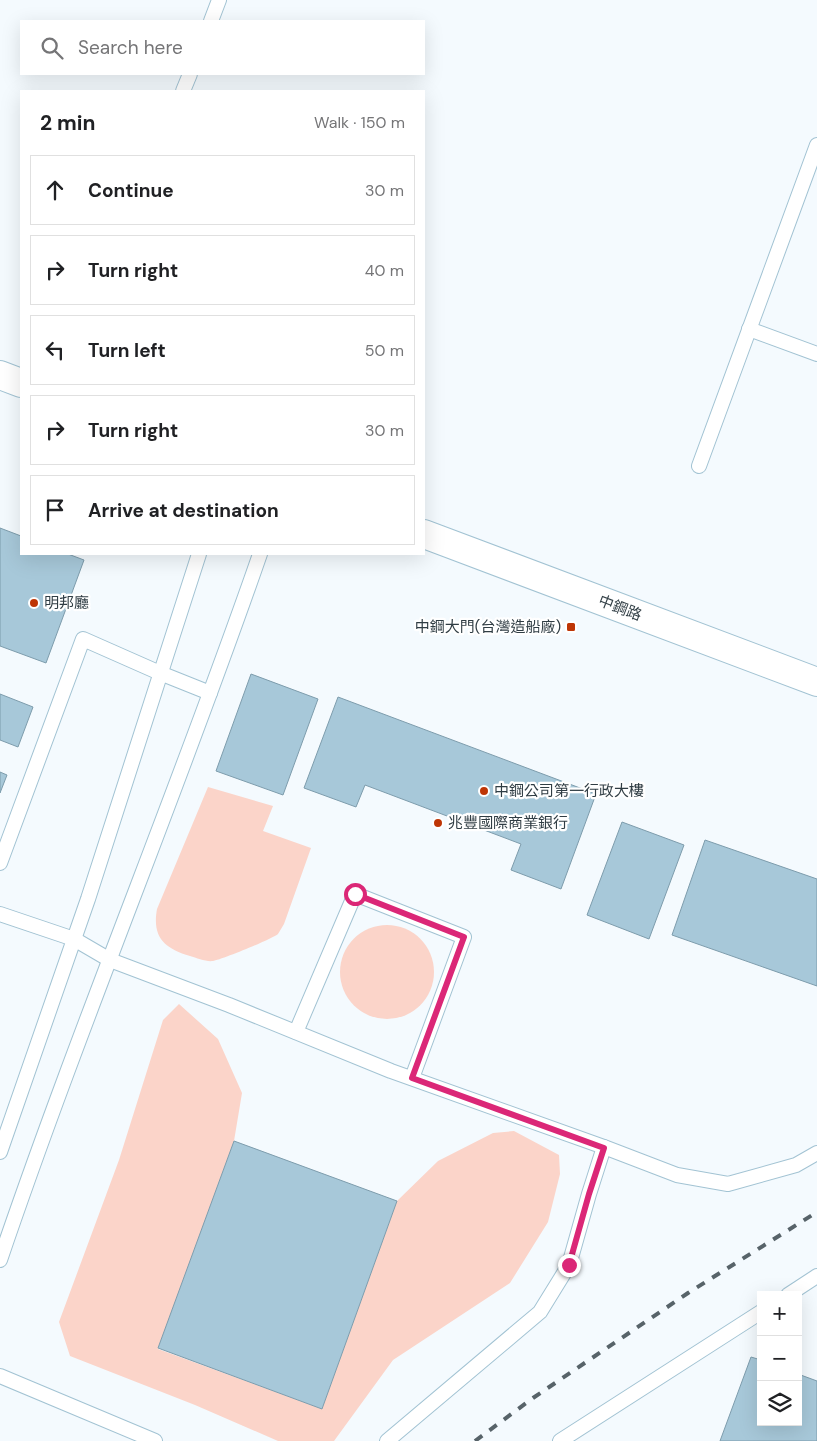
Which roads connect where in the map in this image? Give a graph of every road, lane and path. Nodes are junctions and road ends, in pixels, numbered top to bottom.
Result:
1 (219, 0) edge
2 (210, 20) edge
3 (190, 75) edge
4 (183, 90) edge
5 (817, 144) edge
6 (749, 329) junction
7 (817, 354) edge
8 (0, 375) edge
9 (20, 384) edge
10 (699, 466) dead end
11 (425, 534) edge
12 (199, 555) edge
13 (260, 555) edge
14 (160, 673) junction
15 (817, 682) edge
16 (210, 693) junction
17 (0, 863) edge
18 (0, 914) edge
19 (74, 939) junction
20 (110, 960) junction
21 (296, 1032) junction
22 (412, 1078) junction
23 (604, 1148) junction
24 (0, 1152) edge
25 (817, 1153) edge
26 (0, 1260) edge
27 (817, 1276) edge
28 (794, 1291) edge
29 (757, 1315) edge
30 (0, 1376) edge
31 (155, 1441) edge
32 (387, 1441) edge
33 (560, 1441) edge

1 - 2 lane
3 - 4 lane
5 - 6 lane
6 - 7 lane
6 - 10 lane
8 - 9 street
11 - 15 street, 中鋼路
12 - 14 lane
13 - 16 lane
14 - 16 lane
14 - 17 lane
14 - 19 lane
16 - 20 lane
18 - 19 lane
19 - 20 lane
19 - 24 lane
20 - 21 lane
20 - 26 lane
21 - 22 lane
21 - 22 lane
22 - 23 lane
23 - 25 lane
23 - 32 lane
27 - 28 lane
29 - 33 lane
30 - 31 lane

